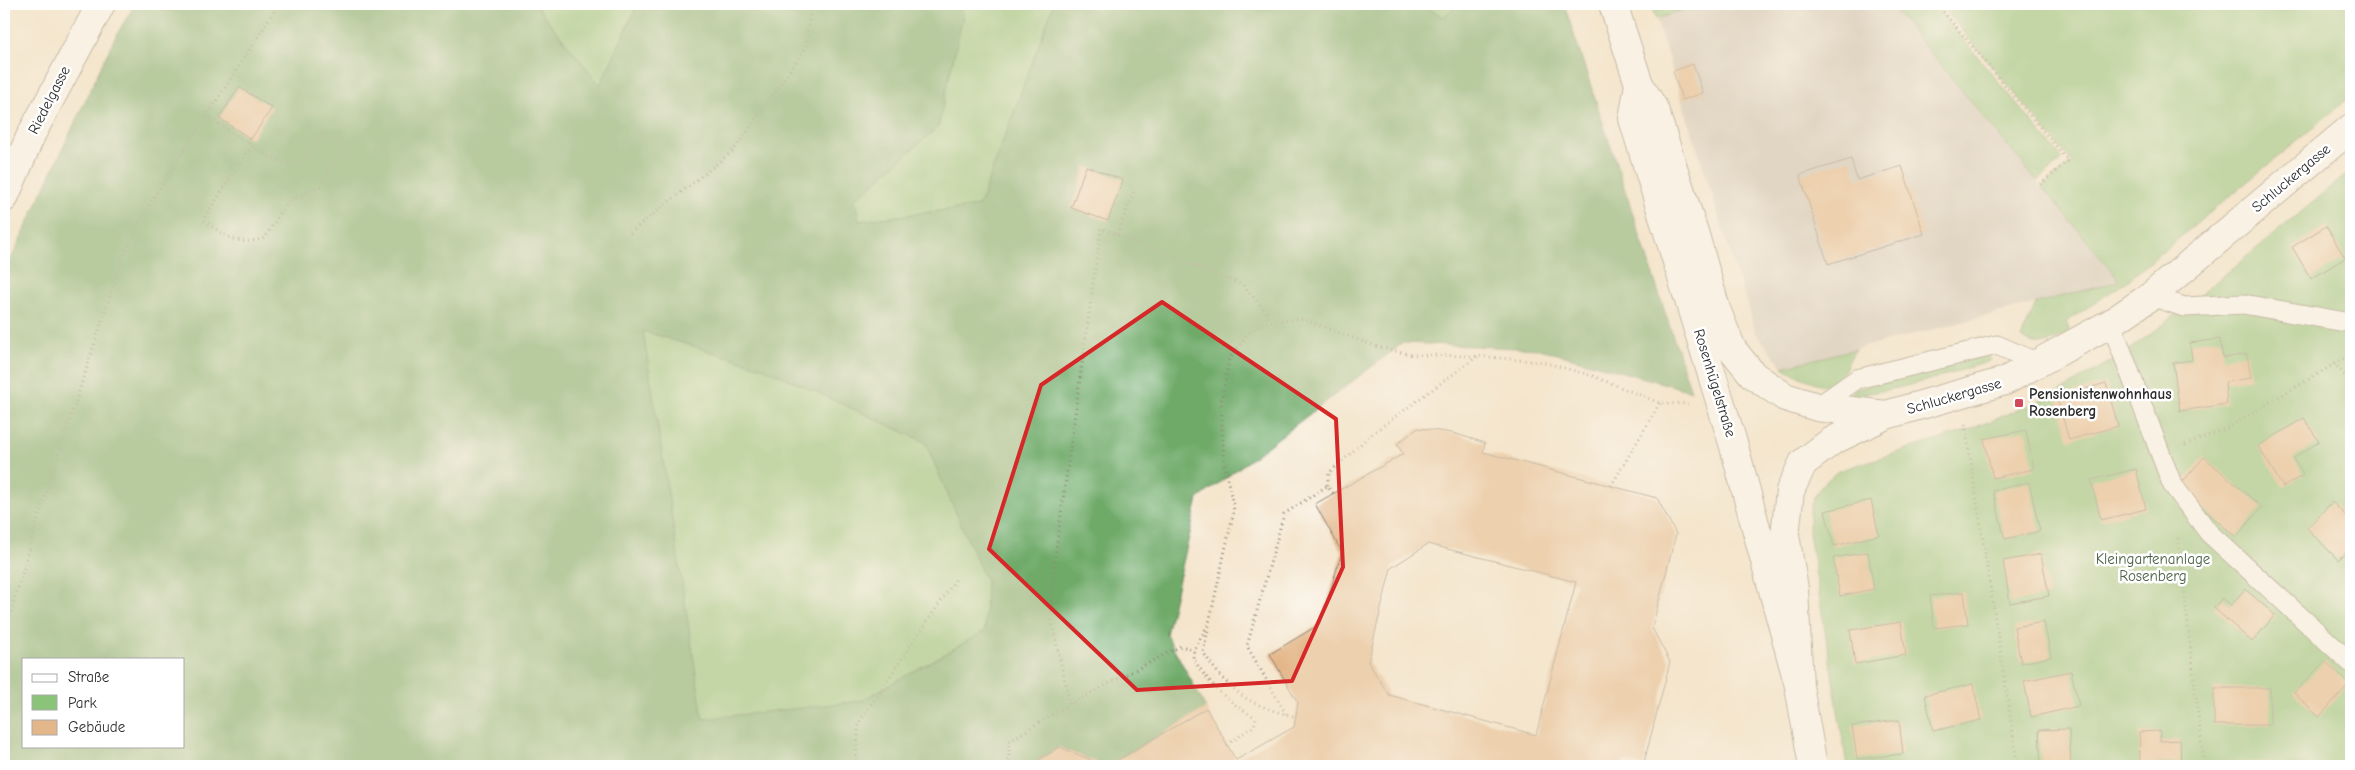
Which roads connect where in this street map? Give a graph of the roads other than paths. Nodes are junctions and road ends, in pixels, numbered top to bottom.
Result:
1 (100, 4) edge
2 (1613, 4) edge
3 (1638, 84) junction
4 (2351, 128) edge
5 (5, 192) edge
6 (2151, 296) junction
7 (2351, 323) edge
8 (2111, 324) junction
9 (2038, 363) junction
10 (1818, 407) junction
11 (1886, 415) junction
12 (2351, 663) edge
13 (1799, 686) junction
14 (1813, 766) edge

1 - 5 main road, Riedelgasse
2 - 3 main road, Rosenhügelstraße
3 - 10 main road
3 - 13 main road, Rosenhügelstraße
4 - 6 main road, Schluckergasse
6 - 7 lane
6 - 8 main road, Schluckergasse
8 - 9 main road, Schluckergasse
8 - 12 lane
9 - 10 lane
9 - 11 main road, Schluckergasse
10 - 11 main road
11 - 13 main road, Schluckergasse
13 - 14 main road, Rosenhügelstraße

